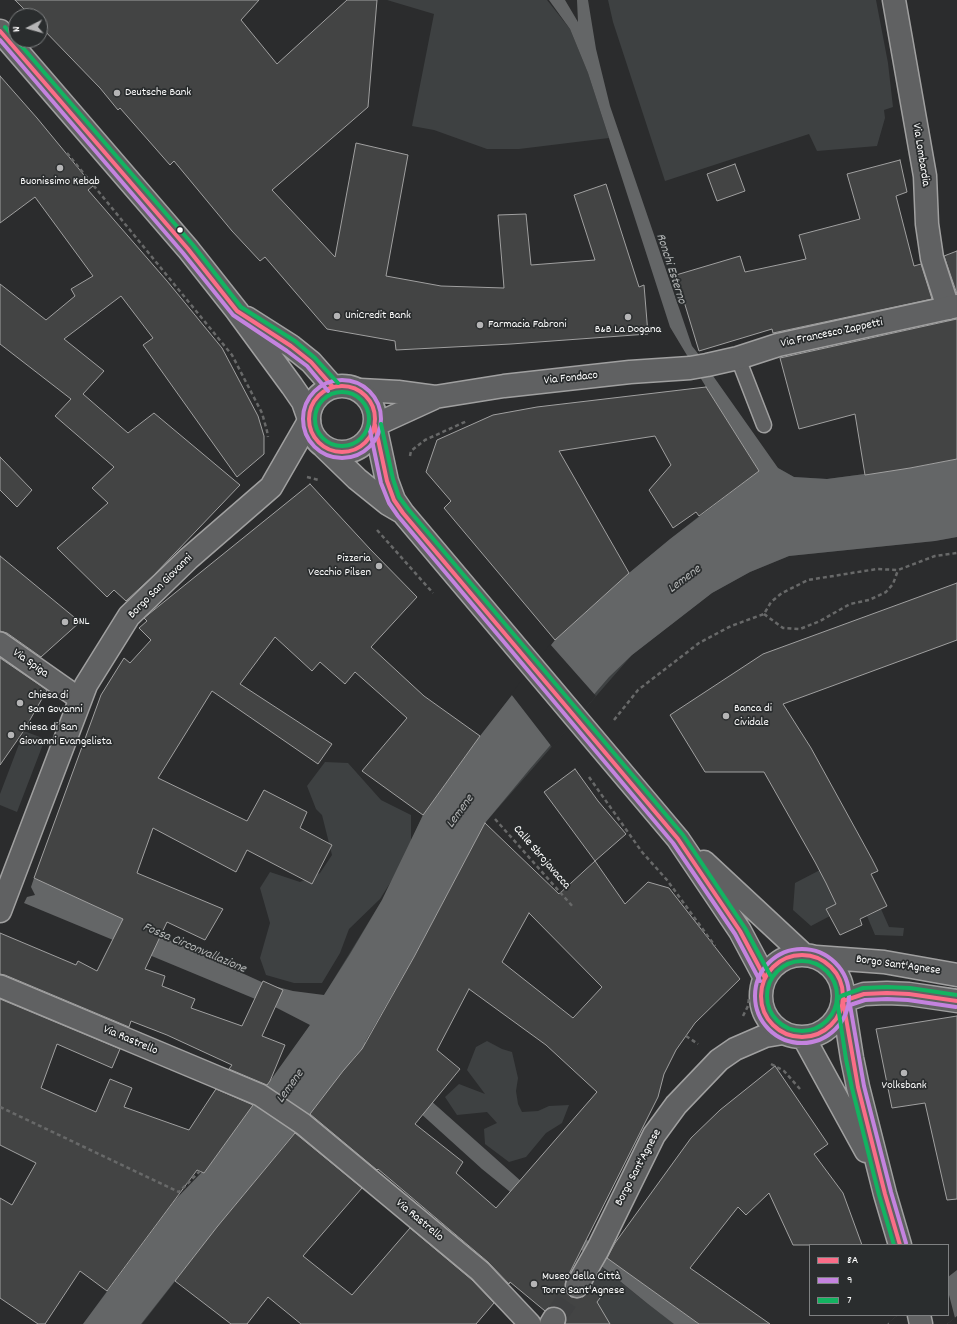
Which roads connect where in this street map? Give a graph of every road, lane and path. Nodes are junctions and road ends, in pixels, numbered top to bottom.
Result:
1 (894, 0) edge
2 (0, 31) edge
3 (65, 151) dead end
4 (953, 307) edge
5 (237, 311) junction
6 (738, 358) junction
7 (698, 367) joint
8 (333, 387) junction
9 (360, 390) junction
10 (435, 397) junction
11 (309, 420) junction
12 (469, 420) dead end
13 (375, 425) junction
14 (764, 425) dead end
15 (323, 446) junction
16 (408, 460) dead end
17 (284, 465) junction
18 (403, 513) junction
19 (957, 553) edge
20 (898, 570) junction
21 (764, 614) junction
22 (0, 643) edge
23 (80, 699) junction
24 (596, 741) junction
25 (588, 776) dead end
26 (495, 819) dead end
27 (678, 839) junction
28 (574, 908) dead end
29 (0, 911) edge
30 (716, 948) dead end
31 (809, 956) junction
32 (957, 975) edge
33 (765, 978) junction
34 (0, 986) edge
35 (749, 993) dead end
36 (957, 1000) edge
37 (843, 1001) junction
38 (743, 1016) dead end
39 (794, 1035) junction
40 (768, 1062) dead end
41 (800, 1090) dead end
42 (0, 1107) edge
43 (200, 1171) dead end
44 (885, 1194) junction
45 (900, 1244) edge
46 (577, 1286) tunnel mouth
47 (530, 1324) edge

1 - 4 main road, Via Lombardia
2 - 5 main road
3 - 17 path
4 - 6 main road, Via Francesco Zappetti
5 - 8 main road
5 - 11 main road
6 - 7 main road, Via Francesco Zappetti
6 - 14 lane
7 - 10 main road, Via Fondaco
8 - 9 main road
8 - 11 main road
9 - 10 main road, Via Fondaco
9 - 13 main road
10 - 13 main road, Via Fondaco
11 - 15 main road
11 - 17 main road, Borgo San Giovanni
12 - 16 path
13 - 15 main road
13 - 18 main road
15 - 18 main road
17 - 23 main road, Borgo San Giovanni
18 - 24 main road
19 - 20 path
20 - 21 path
20 - 21 path
21 - 24 path
22 - 23 street, Via Spiga
23 - 29 main road, Borgo San Giovanni
24 - 27 main road
25 - 30 path
26 - 28 path, Calle Sbrojavacca
27 - 31 main road
27 - 33 main road
31 - 32 main road, Borgo Sant'Agnese
31 - 33 main road
31 - 37 main road
33 - 39 main road
34 - 47 street, Via Rastrello
35 - 38 path
36 - 37 main road
37 - 39 main road
37 - 44 main road
39 - 44 main road
39 - 46 main road, Borgo Sant'Agnese
40 - 41 path
42 - 43 path
44 - 45 main road

